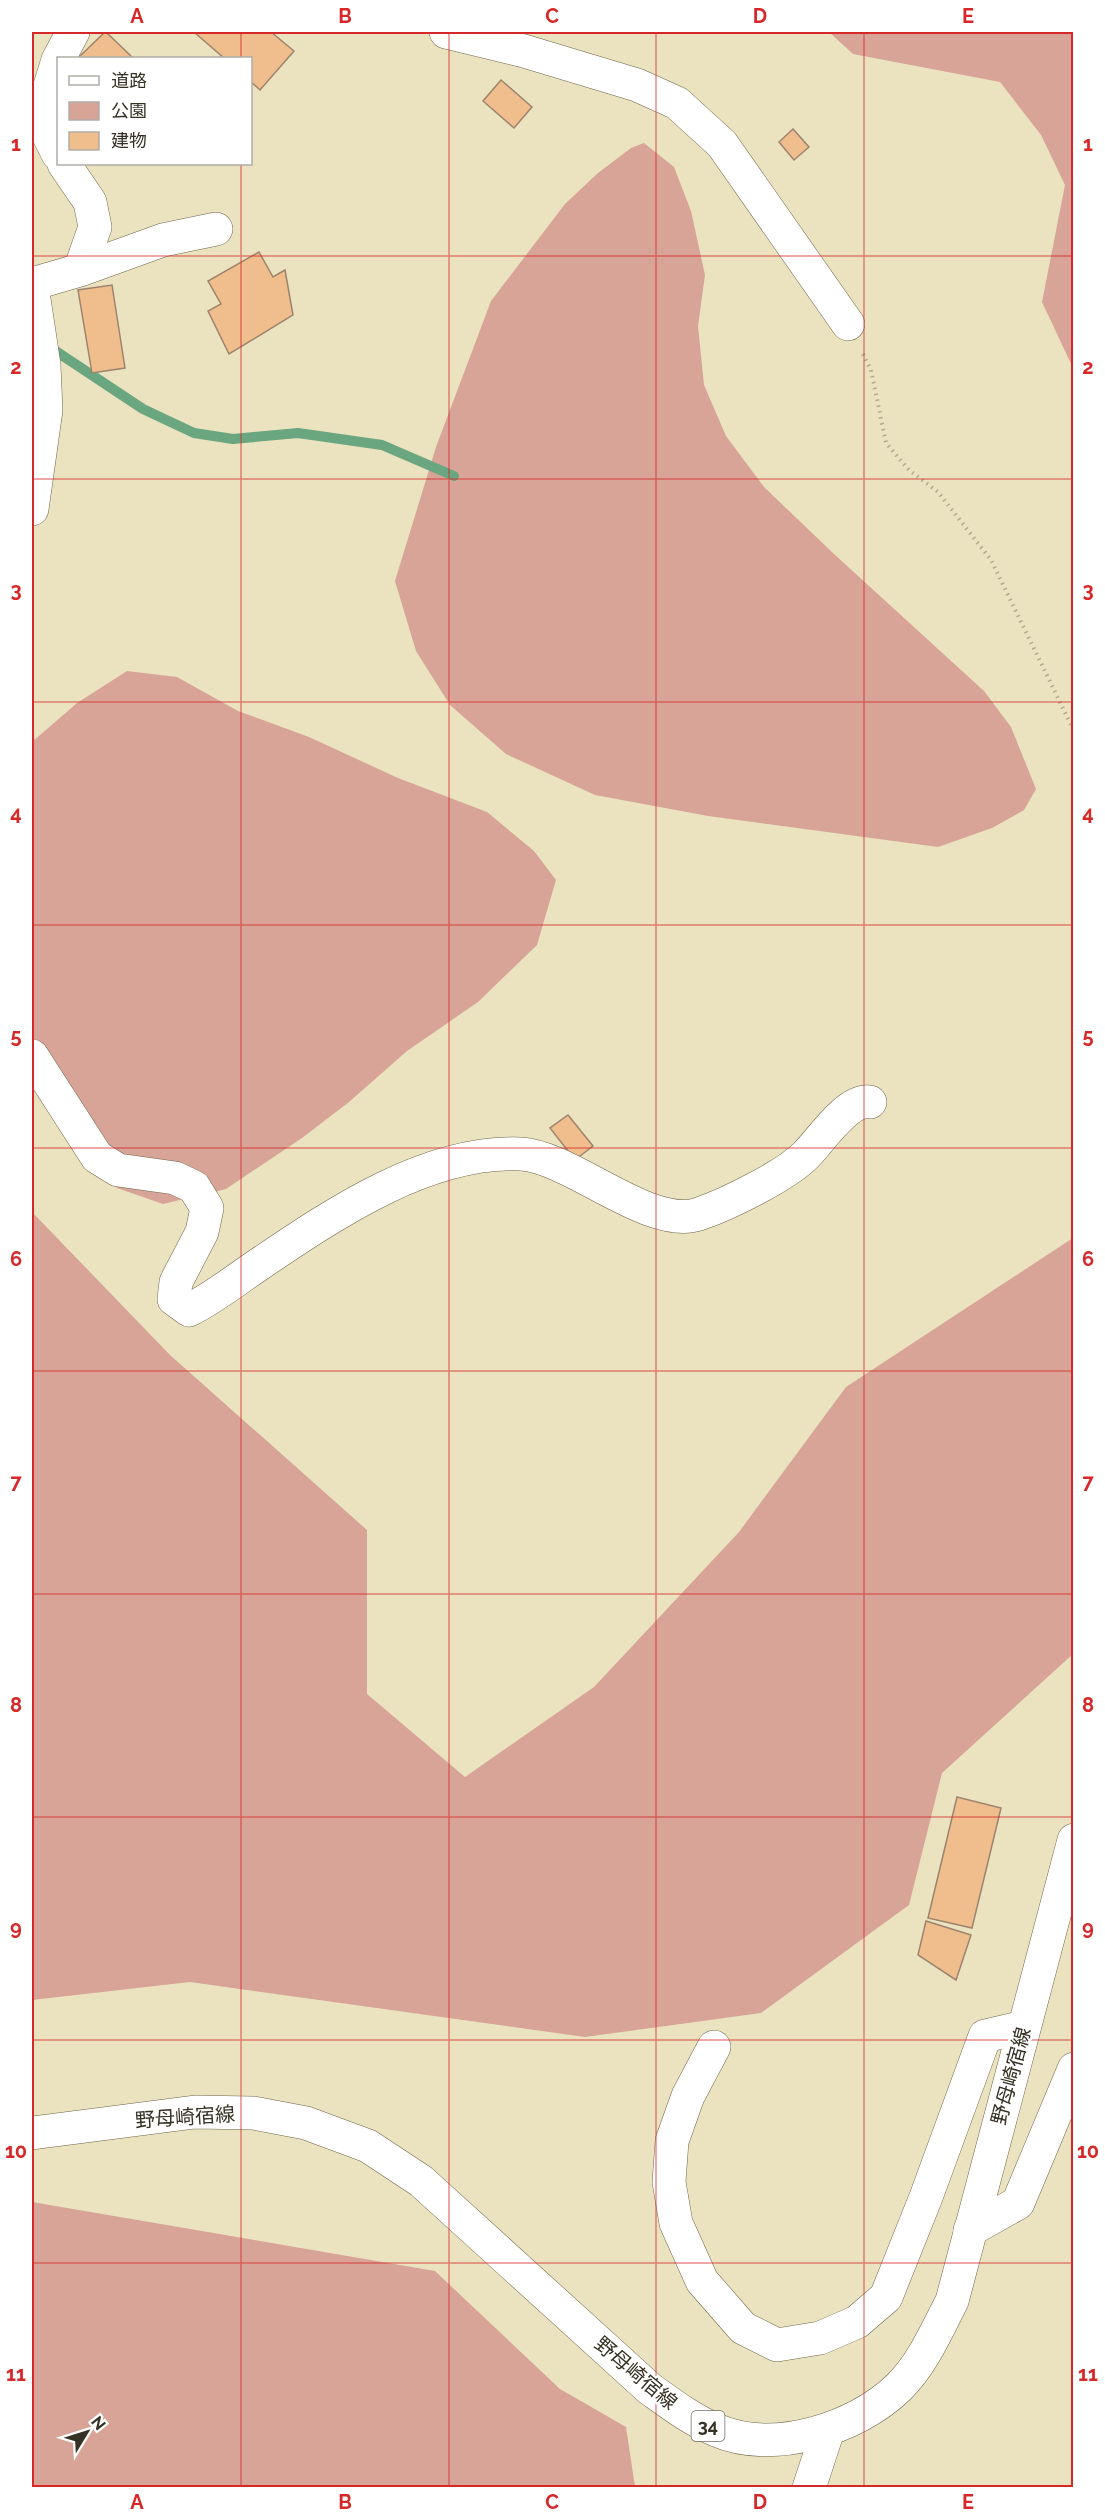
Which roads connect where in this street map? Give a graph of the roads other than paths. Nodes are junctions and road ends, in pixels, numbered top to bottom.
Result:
1 (73, 32) edge
2 (446, 32) edge
3 (60, 57) edge
4 (57, 65) edge
5 (57, 152) edge
6 (65, 165) edge
7 (216, 229) dead end
8 (80, 270) junction
9 (32, 285) edge
10 (848, 324) road end
11 (32, 508) edge
12 (32, 1056) edge
13 (870, 1102) dead end
14 (1074, 1840) edge
15 (1024, 2027) junction
16 (714, 2047) dead end
17 (1074, 2069) edge
18 (32, 2133) edge
19 (970, 2229) junction
20 (828, 2430) junction
21 (809, 2487) edge

1 - 3 street
2 - 10 street
4 - 5 street
6 - 8 street
7 - 8 street
8 - 9 street
9 - 11 street
12 - 13 street
14 - 15 street, 野母崎宿線 / 34
15 - 16 street
15 - 19 street, 野母崎宿線 / 34
17 - 19 street
18 - 20 street, 野母崎宿線 / 34
19 - 20 street, 野母崎宿線 / 34
20 - 21 street

